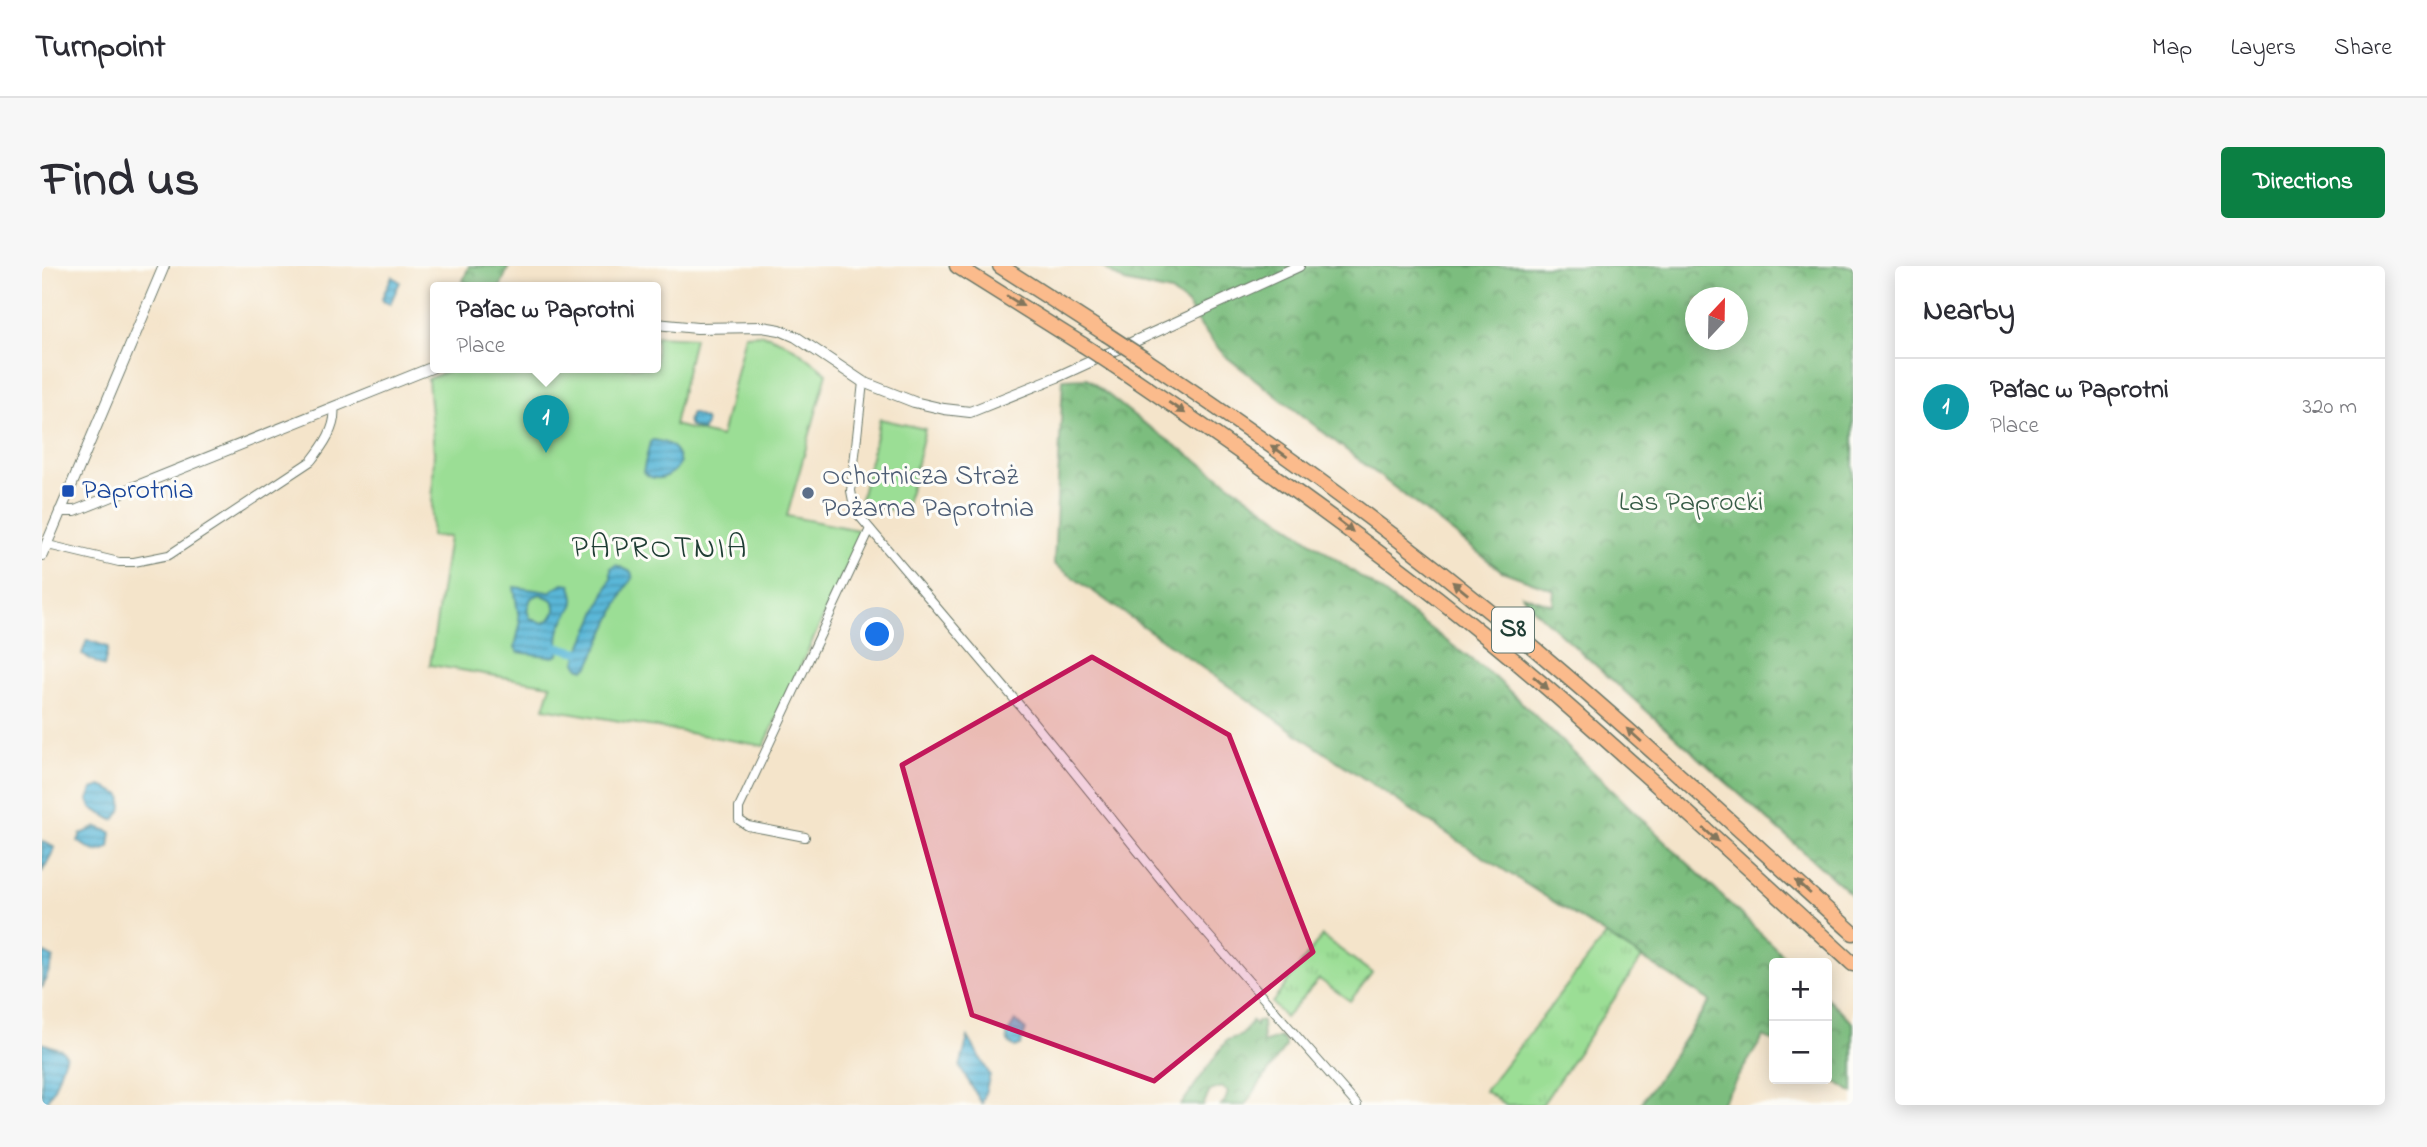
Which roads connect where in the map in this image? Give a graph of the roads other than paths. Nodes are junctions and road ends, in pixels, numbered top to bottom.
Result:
1 (164, 266) edge
2 (957, 266) edge
3 (1000, 266) edge
4 (1299, 266) edge
5 (661, 324) edge
6 (430, 368) edge
7 (863, 382) junction
8 (334, 407) junction
9 (61, 511) junction
10 (870, 529) junction
11 (43, 549) edge
12 (805, 837) dead end
13 (1853, 933) edge
14 (1853, 964) edge
15 (1357, 1105) edge

1 - 9 street
2 -> 14 highway, S8, bridge
13 -> 3 highway, S8, bridge
4 - 7 street
5 - 7 street
6 - 8 street
7 - 10 street
8 - 9 street
8 - 11 street
9 - 11 street
10 - 12 street
10 - 15 street

